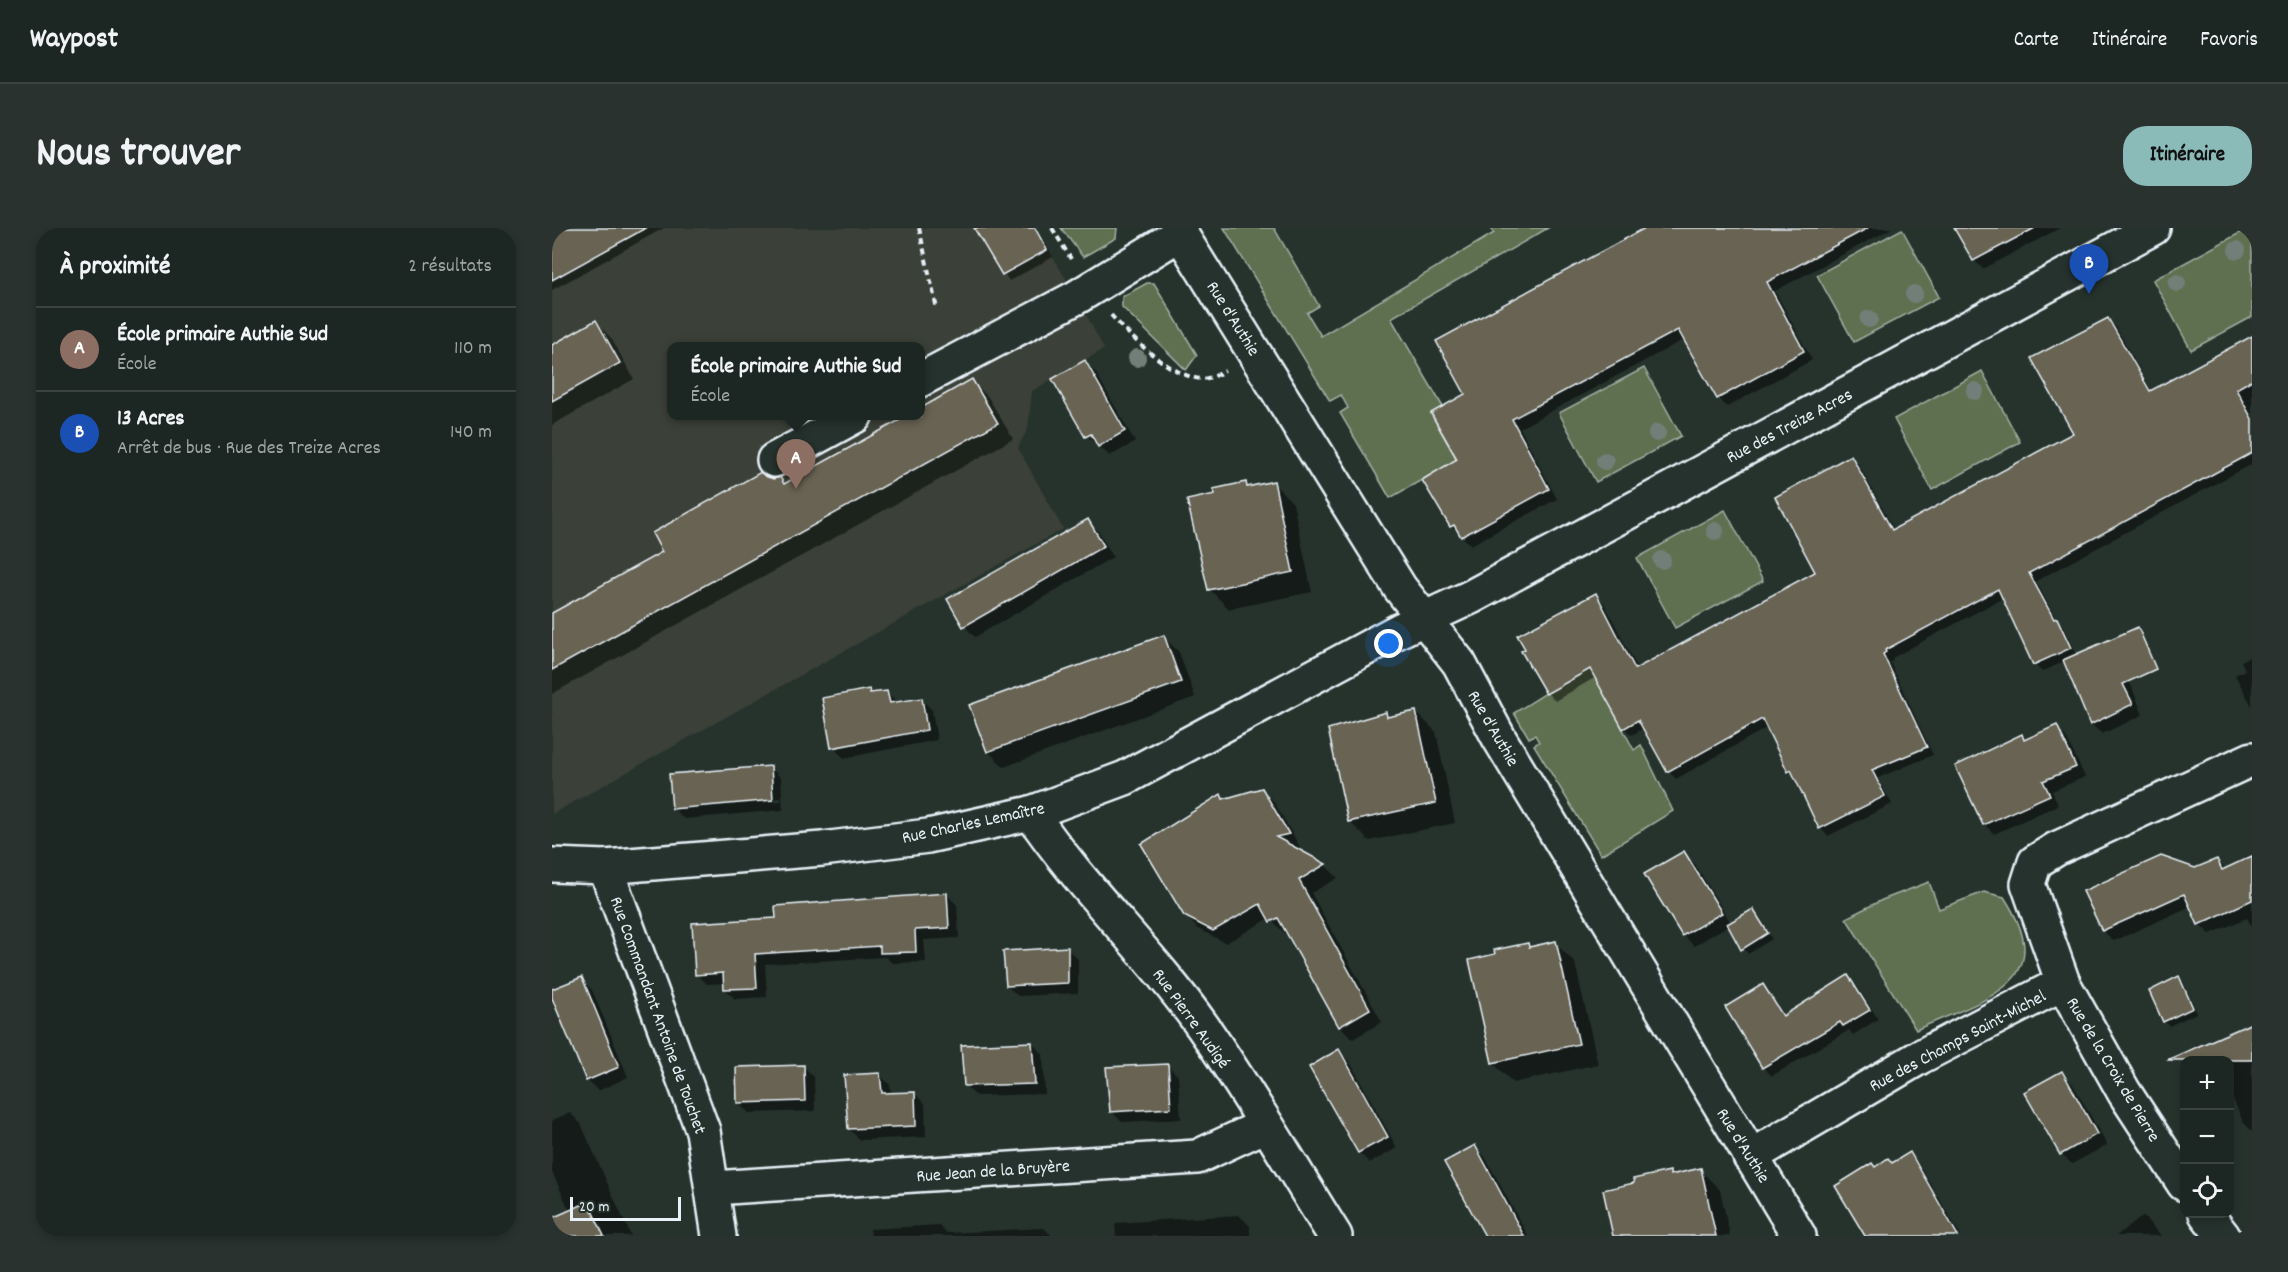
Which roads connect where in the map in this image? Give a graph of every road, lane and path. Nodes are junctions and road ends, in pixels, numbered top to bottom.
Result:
1 (919, 228) edge
2 (1052, 228) edge
3 (2153, 228) edge
4 (1179, 231) edge
5 (1076, 267) dead end
6 (937, 309) dead end
7 (1108, 312) dead end
8 (1234, 368) dead end
9 (925, 378) edge
10 (848, 420) edge
11 (774, 460) dead end
12 (1424, 619) junction
13 (2252, 759) edge
14 (1031, 813) junction
15 (552, 865) edge
16 (606, 867) junction
17 (2063, 983) junction
18 (1266, 1125) junction
19 (1750, 1157) junction
20 (2180, 1178) edge
21 (713, 1188) junction
22 (2209, 1218) edge
23 (719, 1236) edge
24 (1335, 1236) edge
25 (1799, 1236) edge
26 (2223, 1236) edge

1 - 6 path
2 - 5 path
3 - 12 street, Rue des Treize Acres
4 - 9 street
4 - 12 street, Rue d'Authie
7 - 8 path
10 - 11 street
12 - 14 street, Rue Charles Lemaître
12 - 19 street, Rue d'Authie
13 - 17 street, Rue des Champs Saint-Michel
14 - 16 street, Rue Charles Lemaître
14 - 18 street, Rue Pierre Audigé
15 - 16 street, Rue Charles Lemaître
16 - 21 street, Rue Commandant Antoine de Touchet
17 - 19 street, Rue des Champs Saint-Michel
17 - 20 street, Rue de la Croix de Pierre
18 - 21 street, Rue Jean de la Bruyère
18 - 24 street, Rue Pierre Audigé
19 - 25 street, Rue d'Authie
21 - 23 street, Rue Commandant Antoine de Touchet
22 - 26 street

